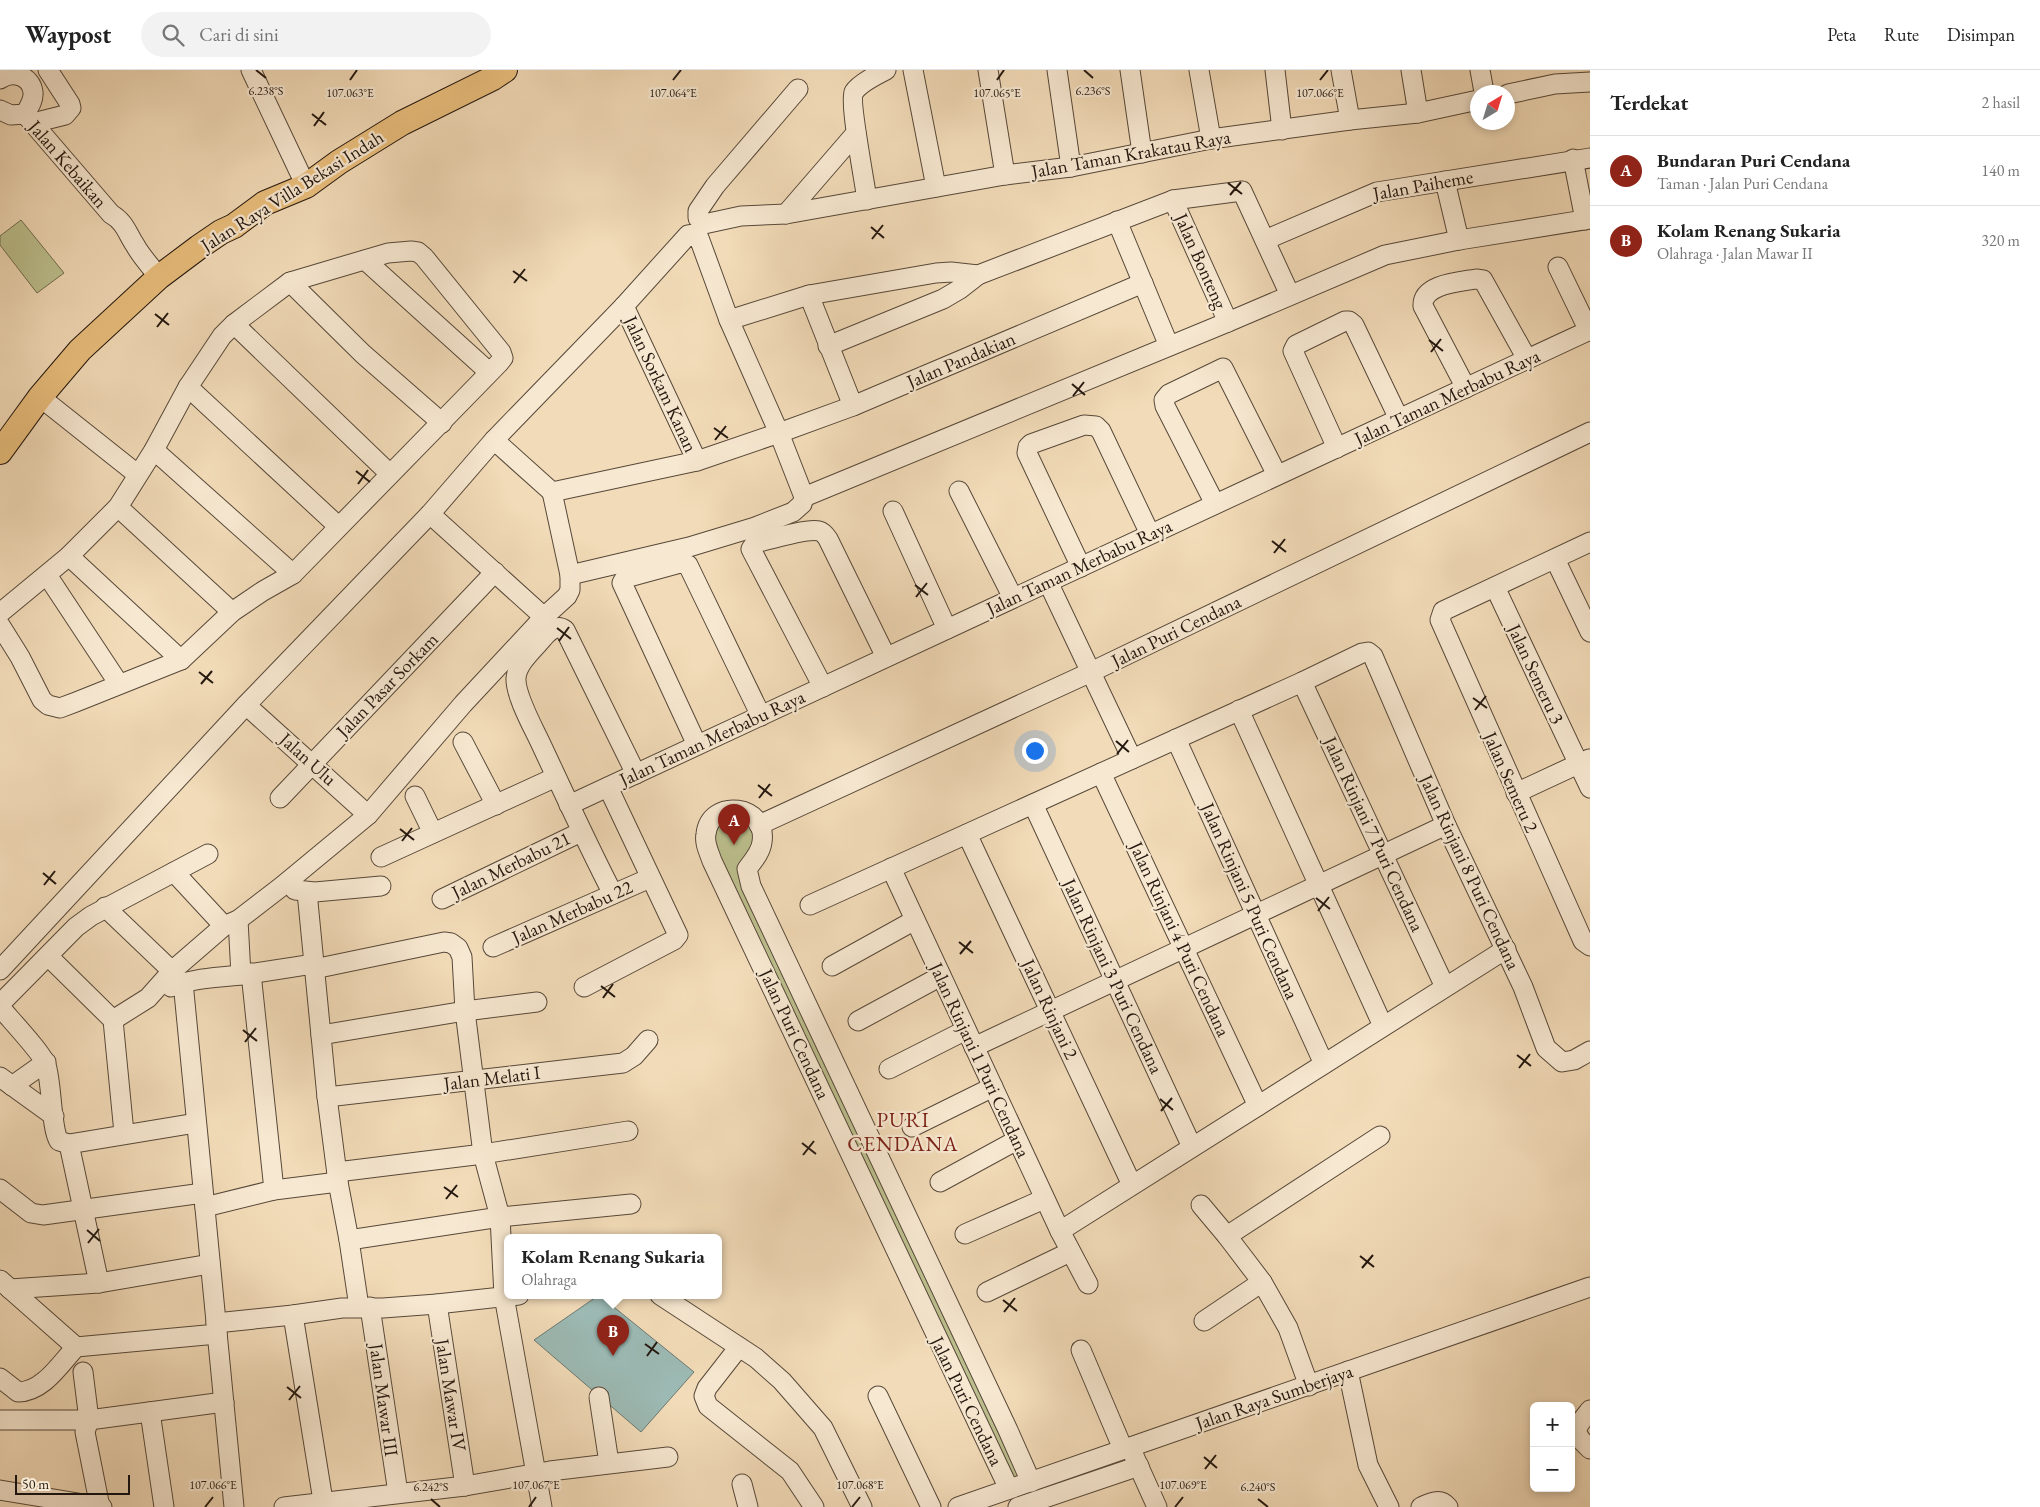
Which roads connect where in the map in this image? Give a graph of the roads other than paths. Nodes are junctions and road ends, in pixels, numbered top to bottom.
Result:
1 (48, 70) edge
2 (252, 70) edge
3 (505, 70) edge
4 (913, 70) edge
5 (988, 70) edge
6 (1057, 70) edge
7 (1130, 70) edge
8 (1199, 70) edge
9 (1274, 70) edge
10 (1341, 70) edge
11 (1411, 70) edge
12 (1480, 70) edge
13 (880, 73) edge
14 (5, 74) edge
15 (1563, 77) edge
16 (1590, 82) edge
17 (1483, 85) edge
18 (798, 89) dead end
19 (1515, 92) edge
20 (1470, 102) edge
21 (0, 110) edge
22 (1418, 113) junction
23 (29, 119) junction
24 (1350, 120) junction
25 (1282, 130) junction
26 (856, 133) junction
27 (1211, 140) junction
28 (1142, 153) junction
29 (1582, 158) edge
30 (1071, 167) junction
31 (1005, 175) junction
32 (1444, 181) junction
33 (306, 186) junction
34 (936, 188) junction
35 (867, 200) junction
36 (1173, 200) junction
37 (786, 214) junction
38 (1588, 219) edge
39 (1117, 221) junction
40 (1265, 240) junction
41 (1459, 240) junction
42 (365, 260) junction
43 (1558, 267) dead end
44 (978, 275) junction
45 (160, 277) junction
46 (290, 282) junction
47 (1143, 283) junction
48 (809, 295) junction
49 (1290, 295) junction
50 (624, 306) junction
51 (729, 320) junction
52 (1228, 322) junction
53 (234, 324) junction
54 (1589, 330) edge
55 (828, 346) junction
56 (1169, 346) junction
57 (1527, 359) junction
58 (489, 372) junction
59 (188, 387) junction
60 (1466, 388) junction
61 (40, 398) junction
62 (853, 406) junction
63 (1399, 419) junction
64 (442, 423) junction
65 (1590, 432) edge
66 (779, 433) junction
67 (494, 440) junction
68 (1337, 448) junction
69 (154, 450) junction
70 (0, 452) edge
71 (697, 462) junction
72 (137, 474) junction
73 (390, 474) junction
74 (1277, 475) junction
75 (959, 491) dead end
76 (552, 492) junction
77 (804, 497) junction
78 (1215, 504) junction
79 (118, 507) junction
80 (893, 511) dead end
81 (430, 514) junction
82 (338, 526) junction
83 (1150, 534) junction
84 (1590, 542) edge
85 (69, 556) junction
86 (1555, 559) junction
87 (1081, 567) junction
88 (495, 572) junction
89 (293, 574) junction
90 (47, 575) junction
91 (570, 575) junction
92 (1048, 582) junction
93 (1495, 587) junction
94 (1013, 598) junction
95 (232, 612) junction
96 (0, 613) edge
97 (544, 616) junction
98 (0, 625) edge
99 (947, 629) junction
100 (1590, 632) edge
101 (886, 657) junction
102 (181, 660) junction
103 (1091, 672) junction
104 (1302, 682) junction
105 (119, 684) junction
106 (823, 687) junction
107 (246, 705) junction
108 (1239, 710) junction
109 (761, 716) junction
110 (1176, 739) junction
111 (463, 742) dead end
112 (697, 745) junction
113 (1132, 759) junction
114 (1585, 761) edge
115 (313, 764) junction
116 (1102, 773) junction
117 (636, 774) junction
118 (556, 777) junction
119 (608, 787) junction
120 (1590, 788) edge
121 (1516, 793) junction
122 (415, 796) dead end
123 (280, 798) dead end
124 (496, 804) junction
125 (1032, 804) junction
126 (569, 805) junction
127 (368, 814) junction
128 (759, 824) junction
129 (1446, 825) junction
130 (581, 832) junction
131 (433, 833) junction
132 (967, 834) junction
133 (208, 854) dead end
134 (1384, 854) junction
135 (381, 857) dead end
136 (891, 868) junction
137 (174, 872) junction
138 (650, 878) junction
139 (1320, 884) junction
140 (380, 886) dead end
141 (281, 887) junction
142 (307, 892) junction
143 (613, 894) junction
144 (442, 899) dead end
145 (810, 905) dead end
146 (106, 908) junction
147 (1256, 914) junction
148 (915, 920) junction
149 (231, 923) junction
150 (1590, 946) edge
151 (493, 947) dead end
152 (1185, 948) junction
153 (1506, 949) junction
154 (48, 956) junction
155 (2, 963) edge
156 (832, 966) dead end
157 (313, 967) junction
158 (246, 974) junction
159 (941, 976) junction
160 (177, 977) junction
161 (1115, 980) junction
162 (584, 987) dead end
163 (1445, 987) junction
164 (537, 1002) dead end
165 (0, 1006) edge
166 (465, 1011) junction
167 (1050, 1011) junction
168 (113, 1020) junction
169 (858, 1021) dead end
170 (1383, 1026) junction
171 (321, 1035) junction
172 (970, 1038) junction
173 (648, 1040) dead end
174 (1590, 1051) edge
175 (46, 1062) junction
176 (1324, 1064) junction
177 (889, 1069) dead end
178 (474, 1080) junction
179 (6, 1082) edge
180 (993, 1087) junction
181 (327, 1097) junction
182 (1258, 1106) junction
183 (54, 1116) junction
184 (196, 1122) junction
185 (912, 1127) dead end
186 (628, 1132) dead end
187 (124, 1133) junction
188 (1380, 1136) dead end
189 (1018, 1140) junction
190 (69, 1144) junction
191 (1192, 1147) junction
192 (483, 1154) junction
193 (337, 1177) junction
194 (940, 1182) dead end
195 (891, 1185) junction
196 (1132, 1185) junction
197 (0, 1189) edge
198 (274, 1190) junction
199 (871, 1194) junction
200 (1044, 1199) junction
201 (204, 1200) junction
202 (631, 1204) dead end
203 (1201, 1205) dead end
204 (83, 1211) junction
205 (500, 1217) junction
206 (1060, 1231) junction
207 (965, 1234) dead end
208 (1227, 1236) junction
209 (349, 1240) junction
210 (504, 1243) edge
211 (1070, 1252) junction
212 (210, 1264) junction
213 (1262, 1282) junction
214 (99, 1283) junction
215 (1088, 1284) dead end
216 (5, 1285) edge
217 (1590, 1287) edge
218 (987, 1292) dead end
219 (504, 1296) edge
220 (513, 1299) edge
221 (666, 1299) edge
222 (437, 1304) junction
223 (364, 1307) junction
224 (293, 1315) junction
225 (1204, 1321) dead end
226 (216, 1329) junction
227 (965, 1340) junction
228 (740, 1347) junction
229 (76, 1348) junction
230 (1081, 1350) dead end
231 (942, 1351) junction
232 (1348, 1371) junction
233 (83, 1372) dead end
234 (0, 1378) edge
235 (1309, 1386) junction
236 (878, 1396) dead end
237 (599, 1398) dead end
238 (224, 1402) junction
239 (1590, 1410) edge
240 (150, 1412) junction
241 (0, 1420) edge
242 (87, 1426) junction
243 (1126, 1448) junction
244 (1590, 1449) edge
245 (668, 1456) dead end
246 (609, 1462) junction
247 (1139, 1466) junction
248 (536, 1474) junction
249 (1031, 1482) junction
250 (742, 1484) dead end
251 (465, 1486) junction
252 (1009, 1489) junction
253 (0, 1490) edge
254 (398, 1493) junction
255 (324, 1504) edge
256 (101, 1507) edge
257 (164, 1507) edge
258 (234, 1507) edge
259 (284, 1507) edge
260 (542, 1507) edge
261 (748, 1507) edge
262 (814, 1507) edge
263 (862, 1507) edge
264 (931, 1507) edge
265 (958, 1507) edge
266 (1018, 1507) edge
267 (1157, 1507) edge
268 (1389, 1507) edge
269 (1420, 1507) edge
270 (1448, 1507) edge

1 - 23 street
2 - 33 street
3 - 33 main road, Jalan Raya Villa Bekasi Indah
4 - 34 street
5 - 31 street
6 - 30 street
7 - 28 street
8 - 27 street
9 - 25 street
10 - 24 street
11 - 22 street
12 - 17 street
13 - 26 street
14 - 23 street
15 - 16 street
15 - 19 street
18 - 37 street, Jalan Taman Krakatau Raya
20 - 22 street, Jalan Taman Krakatau Raya
21 - 23 street
22 - 24 street, Jalan Taman Krakatau Raya
23 - 45 street, Jalan Kebaikan
24 - 25 street, Jalan Taman Krakatau Raya
25 - 27 street, Jalan Taman Krakatau Raya
26 - 35 street
26 - 37 street
27 - 28 street, Jalan Taman Krakatau Raya
28 - 30 street, Jalan Taman Krakatau Raya
29 - 32 street, Jalan Paiheme
29 - 38 street
30 - 31 street, Jalan Taman Krakatau Raya
31 - 34 street, Jalan Taman Krakatau Raya
32 - 40 street, Jalan Paiheme
32 - 41 street
33 - 45 main road, Jalan Raya Villa Bekasi Indah
34 - 35 street, Jalan Taman Krakatau Raya
35 - 37 street, Jalan Taman Krakatau Raya
36 - 39 street
36 - 40 street
36 - 52 street, Jalan Bonteng
38 - 41 street
39 - 44 street
39 - 47 street
40 - 49 street
41 - 49 street
42 - 46 street
42 - 58 street
42 - 58 street
43 - 54 street
44 - 48 street
44 - 55 street
45 - 61 main road, Jalan Raya Villa Bekasi Indah
46 - 53 street
46 - 64 street
47 - 56 street
47 - 62 street, Jalan Pandakian
48 - 51 street
48 - 55 street
49 - 52 street
50 - 51 street
50 - 67 street
50 - 71 street, Jalan Sorkam Kanan
51 - 66 street
52 - 56 street
53 - 59 street
53 - 73 street
54 - 57 street, Jalan Taman Merbabu Raya
55 - 62 street
56 - 77 street
57 - 60 street, Jalan Taman Merbabu Raya
57 - 60 street
58 - 64 street
59 - 69 street
59 - 82 street
60 - 63 street, Jalan Taman Merbabu Raya
61 - 70 main road, Jalan Raya Villa Bekasi Indah
61 - 72 street
62 - 66 street, Jalan Pandakian
63 - 68 street, Jalan Taman Merbabu Raya
63 - 68 street
64 - 73 street
65 - 103 street, Jalan Puri Cendana
66 - 71 street, Jalan Pandakian
66 - 77 street
67 - 76 street
67 - 81 street
68 - 74 street, Jalan Taman Merbabu Raya
69 - 72 street
69 - 89 street
71 - 76 street, Jalan Pandakian
72 - 79 street
73 - 82 street
74 - 78 street, Jalan Taman Merbabu Raya
74 - 78 street
75 - 94 street
76 - 91 street
77 - 91 street
78 - 83 street, Jalan Taman Merbabu Raya
79 - 85 street
79 - 95 street
80 - 99 street
81 - 88 street
81 - 107 street
82 - 89 street
83 - 87 street, Jalan Taman Merbabu Raya
83 - 87 street
84 - 86 street, Jalan Semeru 2
85 - 90 street
85 - 102 street
86 - 93 street, Jalan Semeru 2
86 - 100 street
87 - 92 street, Jalan Taman Merbabu Raya
88 - 97 street
88 - 115 street, Jalan Pasar Sorkam
89 - 95 street
90 - 96 street
90 - 105 street
91 - 97 street
92 - 94 street, Jalan Taman Merbabu Raya
92 - 103 street
93 - 114 street, Jalan Semeru 3
93 - 121 street, Jalan Semeru 2
94 - 99 street, Jalan Taman Merbabu Raya
95 - 102 street
97 - 127 street
98 - 105 street
99 - 101 street, Jalan Taman Merbabu Raya
101 - 106 street, Jalan Taman Merbabu Raya
101 - 106 street
102 - 105 street
103 - 113 street
103 - 128 street, Jalan Puri Cendana
104 - 108 street
104 - 129 street, Jalan Rinjani 8 Puri Cendana
104 - 134 street, Jalan Rinjani 7 Puri Cendana
106 - 109 street, Jalan Taman Merbabu Raya
107 - 115 street, Jalan Ulu
107 - 155 street
108 - 110 street
108 - 139 street
109 - 112 street, Jalan Taman Merbabu Raya
109 - 112 street
110 - 113 street
110 - 147 street, Jalan Rinjani 5 Puri Cendana
111 - 124 street
112 - 117 street, Jalan Taman Merbabu Raya
113 - 116 street
114 - 120 street, Jalan Semeru 3
114 - 121 street
115 - 123 street, Jalan Pasar Sorkam
115 - 127 street, Jalan Ulu
116 - 125 street
116 - 152 street, Jalan Rinjani 4 Puri Cendana
117 - 118 street
117 - 119 street, Jalan Taman Merbabu Raya
118 - 124 street
118 - 126 street
119 - 126 street, Jalan Taman Merbabu Raya
119 - 138 street
121 - 150 street, Jalan Semeru 2
122 - 131 street
124 - 131 street
125 - 132 street
125 - 161 street, Jalan Rinjani 3 Puri Cendana
126 - 130 street
127 - 141 street
128 - 195 street, Jalan Puri Cendana
128 - 199 street, Jalan Puri Cendana
129 - 134 street
129 - 153 street, Jalan Rinjani 8 Puri Cendana
130 - 143 street
130 - 144 street, Jalan Merbabu 21
131 - 135 street
132 - 136 street
132 - 167 street, Jalan Rinjani 2
133 - 137 street
134 - 139 street
134 - 163 street, Jalan Rinjani 7 Puri Cendana
136 - 145 street
136 - 148 street, Jalan Rinjani 1 Puri Cendana
137 - 146 street
137 - 149 street
138 - 143 street, Jalan Merbabu 22
138 - 162 street
139 - 147 street
139 - 170 street
140 - 142 street
141 - 142 street
141 - 149 street
142 - 157 street, Jalan Mawar III
143 - 151 street, Jalan Merbabu 22
146 - 154 street
146 - 160 street
147 - 152 street
147 - 176 street, Jalan Rinjani 5 Puri Cendana
148 - 156 street
148 - 159 street, Jalan Rinjani 1 Puri Cendana
149 - 158 street
149 - 160 street
152 - 161 street
152 - 182 street, Jalan Rinjani 4 Puri Cendana
153 - 163 street
153 - 174 street, Jalan Rinjani 8 Puri Cendana
154 - 165 street
154 - 168 street
157 - 158 street
157 - 166 street
157 - 171 street, Jalan Mawar III
158 - 160 street
158 - 198 street
159 - 169 street
159 - 172 street, Jalan Rinjani 1 Puri Cendana
160 - 168 street
160 - 184 street
161 - 167 street
161 - 191 street, Jalan Rinjani 3 Puri Cendana
163 - 170 street
164 - 166 street
165 - 175 street
166 - 171 street
166 - 178 street
167 - 172 street
167 - 196 street, Jalan Rinjani 2
168 - 187 street
170 - 176 street
171 - 181 street, Jalan Mawar III
172 - 177 street
172 - 180 street, Jalan Rinjani 1 Puri Cendana
173 - 178 street, Jalan Melati I
175 - 179 street
175 - 183 street
176 - 182 street
178 - 181 street, Jalan Melati I
178 - 192 street
179 - 183 street
180 - 185 street
180 - 189 street, Jalan Rinjani 1 Puri Cendana
181 - 193 street, Jalan Mawar III
182 - 191 street
183 - 190 street
184 - 187 street
184 - 201 street
186 - 192 street
187 - 190 street
188 - 208 street
189 - 194 street
189 - 200 street, Jalan Rinjani 1 Puri Cendana
190 - 204 street
191 - 196 street
192 - 193 street
192 - 205 street
193 - 198 street
193 - 209 street, Jalan Mawar III
195 - 199 street
195 - 227 street, Jalan Puri Cendana
196 - 206 street
197 - 204 street
198 - 201 street
199 - 231 street, Jalan Puri Cendana
200 - 206 street, Jalan Rinjani 1 Puri Cendana
200 - 207 street
201 - 204 street
201 - 212 street
202 - 205 street
203 - 208 street
204 - 214 street
205 - 209 street
205 - 210 street
206 - 211 street, Jalan Rinjani 1 Puri Cendana
208 - 213 street
209 - 223 street, Jalan Mawar III
211 - 215 street, Jalan Rinjani 1 Puri Cendana
211 - 218 street
212 - 214 street
212 - 226 street
213 - 225 street
213 - 235 street
214 - 216 street
216 - 229 street
217 - 232 street, Jalan Raya Sumberjaya
219 - 222 street
220 - 248 street
221 - 228 street
222 - 223 street
222 - 251 street, Jalan Mawar IV
223 - 224 street
223 - 254 street, Jalan Mawar III
224 - 226 street
224 - 255 street
226 - 229 street
226 - 238 street
227 - 231 street
227 - 249 street, Jalan Puri Cendana
228 - 262 street
228 - 263 street
229 - 234 street
230 - 243 street
231 - 252 street, Jalan Puri Cendana
232 - 235 street, Jalan Raya Sumberjaya
232 - 268 street
233 - 242 street
235 - 243 street, Jalan Raya Sumberjaya
236 - 264 street
237 - 246 street
238 - 240 street
238 - 258 street
239 - 244 street
240 - 242 street
240 - 257 street
241 - 242 street
242 - 256 street
243 - 247 street
243 - 249 street, Jalan Raya Sumberjaya
245 - 246 street
246 - 248 street
247 - 266 street
247 - 267 street
248 - 251 street
248 - 260 street
249 - 252 street, Jalan Raya Sumberjaya
250 - 261 street
251 - 254 street
252 - 265 street, Jalan Raya Sumberjaya
253 - 256 street
254 - 255 street
255 - 259 street
269 - 270 street

